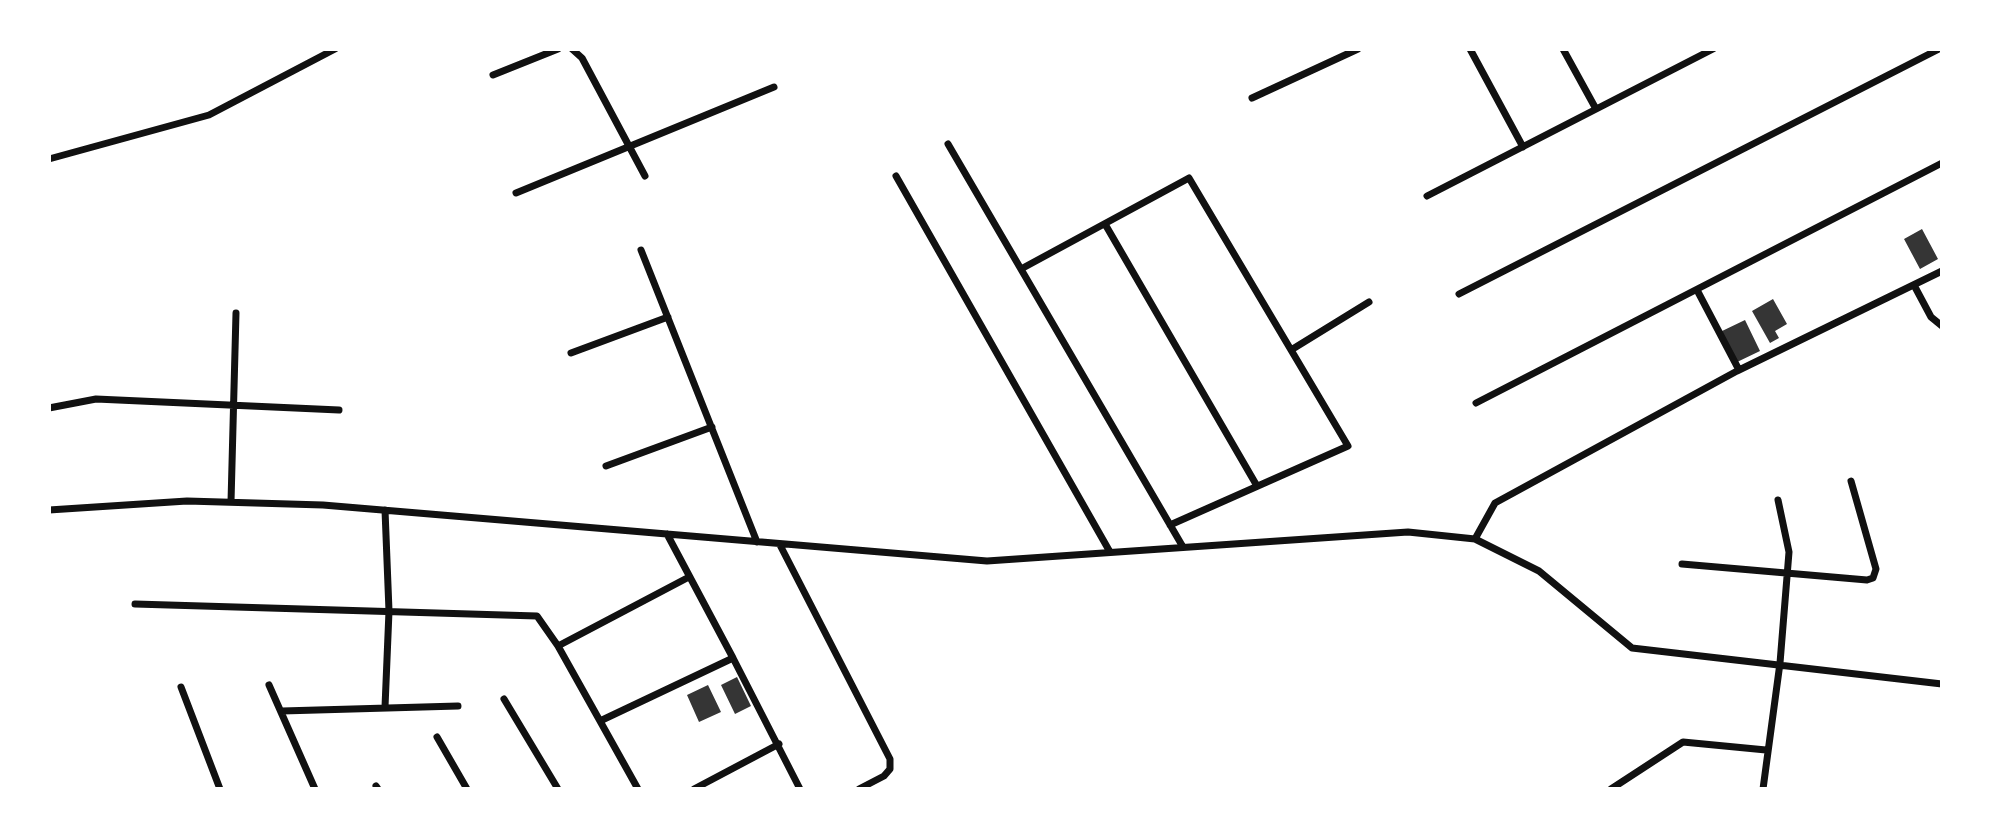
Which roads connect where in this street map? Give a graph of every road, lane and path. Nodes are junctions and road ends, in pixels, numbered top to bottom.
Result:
1 (335, 49) edge
2 (558, 49) edge
3 (572, 49) edge
4 (1358, 49) edge
5 (1470, 49) edge
6 (1563, 49) edge
7 (1713, 49) edge
8 (1939, 49) edge
9 (493, 75) dead end
10 (774, 87) dead end
11 (1252, 98) dead end
12 (1596, 109) junction
13 (948, 144) dead end
14 (629, 146) junction
15 (1524, 146) junction
16 (49, 159) edge
17 (1942, 163) edge
18 (645, 176) dead end
19 (896, 176) dead end
20 (516, 193) dead end
21 (1427, 196) dead end
22 (1105, 223) junction
23 (641, 250) dead end
24 (1021, 269) junction
25 (1942, 271) edge
26 (1915, 287) junction
27 (1697, 290) junction
28 (1459, 294) dead end
29 (1369, 302) dead end
30 (236, 313) dead end
31 (668, 317) junction
32 (1942, 326) edge
33 (1291, 350) junction
34 (572, 353) dead end
35 (1739, 370) junction
36 (1476, 403) dead end
37 (234, 404) junction
38 (49, 408) edge
39 (339, 411) dead end
40 (712, 427) junction
41 (606, 466) dead end
42 (1851, 481) dead end
43 (1257, 486) junction
44 (1777, 500) dead end
45 (231, 502) junction
46 (49, 510) edge
47 (385, 510) junction
48 (1170, 525) junction
49 (667, 534) junction
50 (1475, 539) junction
51 (757, 542) junction
52 (780, 545) junction
53 (1183, 547) junction
54 (1110, 552) junction
55 (1682, 564) dead end
56 (1788, 574) junction
57 (689, 577) junction
58 (135, 604) dead end
59 (389, 611) junction
60 (558, 646) junction
61 (733, 658) junction
62 (1780, 663) junction
63 (1942, 684) edge
64 (269, 685) dead end
65 (181, 687) dead end
66 (504, 699) dead end
67 (458, 706) dead end
68 (385, 707) junction
69 (282, 712) junction
70 (600, 721) junction
71 (437, 737) dead end
72 (779, 744) junction
73 (1766, 750) junction
74 (220, 789) edge
75 (315, 789) edge
76 (467, 789) edge
77 (558, 789) edge
78 (638, 789) edge
79 (694, 789) edge
80 (800, 789) edge
81 (859, 789) edge
82 (1611, 789) edge
83 (1763, 789) edge

1 - 16 street
2 - 9 street
3 - 14 street
4 - 11 street
5 - 15 street
6 - 12 street
7 - 12 street
8 - 28 street
10 - 14 street
12 - 15 street
13 - 24 street
14 - 18 street
14 - 20 street
15 - 21 street
17 - 27 street
19 - 54 street
22 - 24 street
22 - 33 street
22 - 43 street
23 - 31 street
24 - 48 street
25 - 26 street
26 - 32 street
26 - 35 street
27 - 35 street
27 - 36 street
29 - 33 street
30 - 37 street
31 - 34 street
31 - 40 street
33 - 43 street
35 - 50 street
37 - 38 street
37 - 39 street
37 - 45 street
40 - 41 street
40 - 51 street
42 - 56 street
43 - 48 street
44 - 56 street
45 - 46 street
45 - 47 street
47 - 49 street
47 - 59 street
48 - 53 street
49 - 51 street
49 - 57 street
50 - 53 street
50 - 62 street
51 - 52 street
52 - 54 street
52 - 81 street
53 - 54 street
55 - 56 street
56 - 62 street
57 - 60 street
57 - 61 street
58 - 59 street
59 - 60 street
59 - 68 street
60 - 70 street
61 - 70 street
61 - 72 street
62 - 63 street
62 - 73 street
64 - 69 street
65 - 74 street
66 - 77 street
67 - 68 street
68 - 69 street
69 - 75 street
70 - 78 street
71 - 76 street
72 - 79 street
72 - 80 street
73 - 82 street
73 - 83 street

